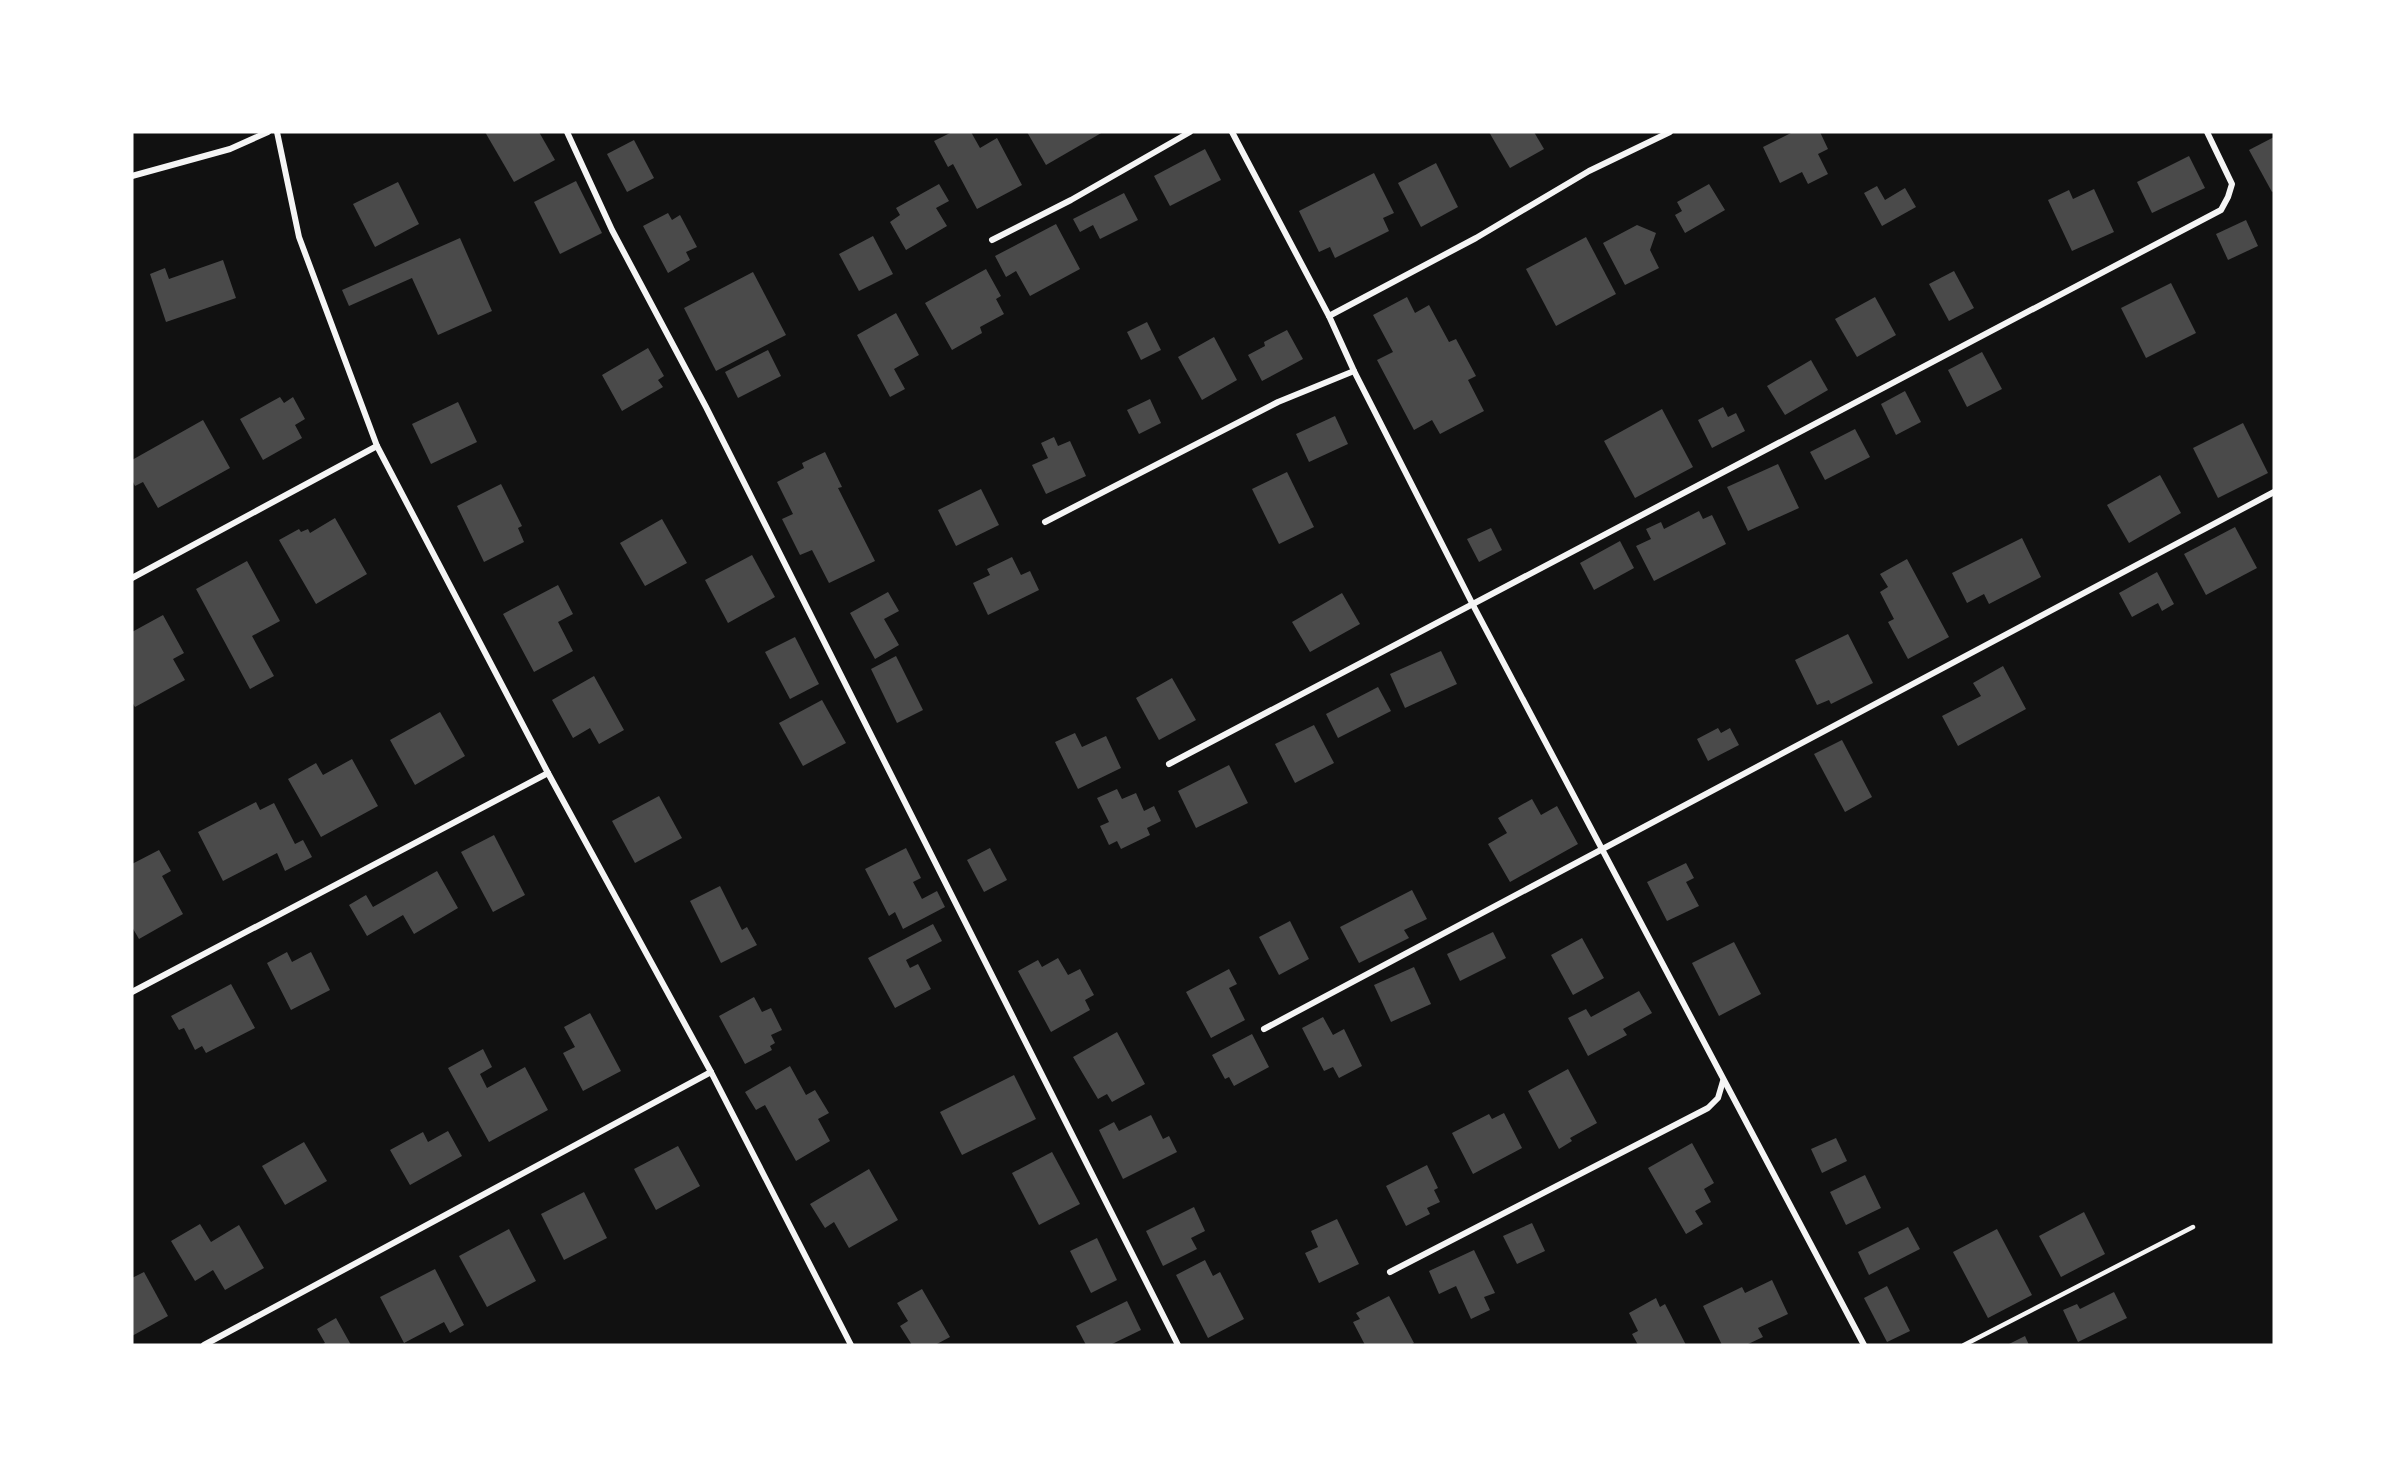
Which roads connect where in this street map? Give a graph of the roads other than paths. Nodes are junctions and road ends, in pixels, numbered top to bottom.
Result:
1 (268, 132) edge
2 (277, 132) edge
3 (567, 132) edge
4 (1190, 132) edge
5 (1232, 132) edge
6 (1670, 132) edge
7 (2207, 132) edge
8 (132, 176) edge
9 (992, 240) dead end
10 (1329, 316) junction
11 (1354, 371) junction
12 (377, 446) junction
13 (2274, 492) edge
14 (1045, 522) dead end
15 (132, 578) edge
16 (1473, 605) junction
17 (1169, 764) dead end
18 (548, 773) junction
19 (1603, 851) junction
20 (132, 992) edge
21 (1264, 1029) dead end
22 (711, 1072) junction
23 (1724, 1081) junction
24 (2193, 1227) dead end
25 (1390, 1272) dead end
26 (204, 1345) edge
27 (850, 1345) edge
28 (1178, 1345) edge
29 (1864, 1345) edge
30 (1964, 1345) edge

1 - 8 street
2 - 12 street
3 - 28 street
4 - 9 street
5 - 10 street
6 - 10 street
7 - 16 street
10 - 11 street
11 - 14 street
11 - 16 street
12 - 15 street
12 - 18 street
13 - 19 street
16 - 17 street
16 - 19 street
18 - 20 street
18 - 22 street
19 - 21 street
19 - 23 street
22 - 26 street
22 - 27 street
23 - 25 street
23 - 29 street
24 - 30 lane

